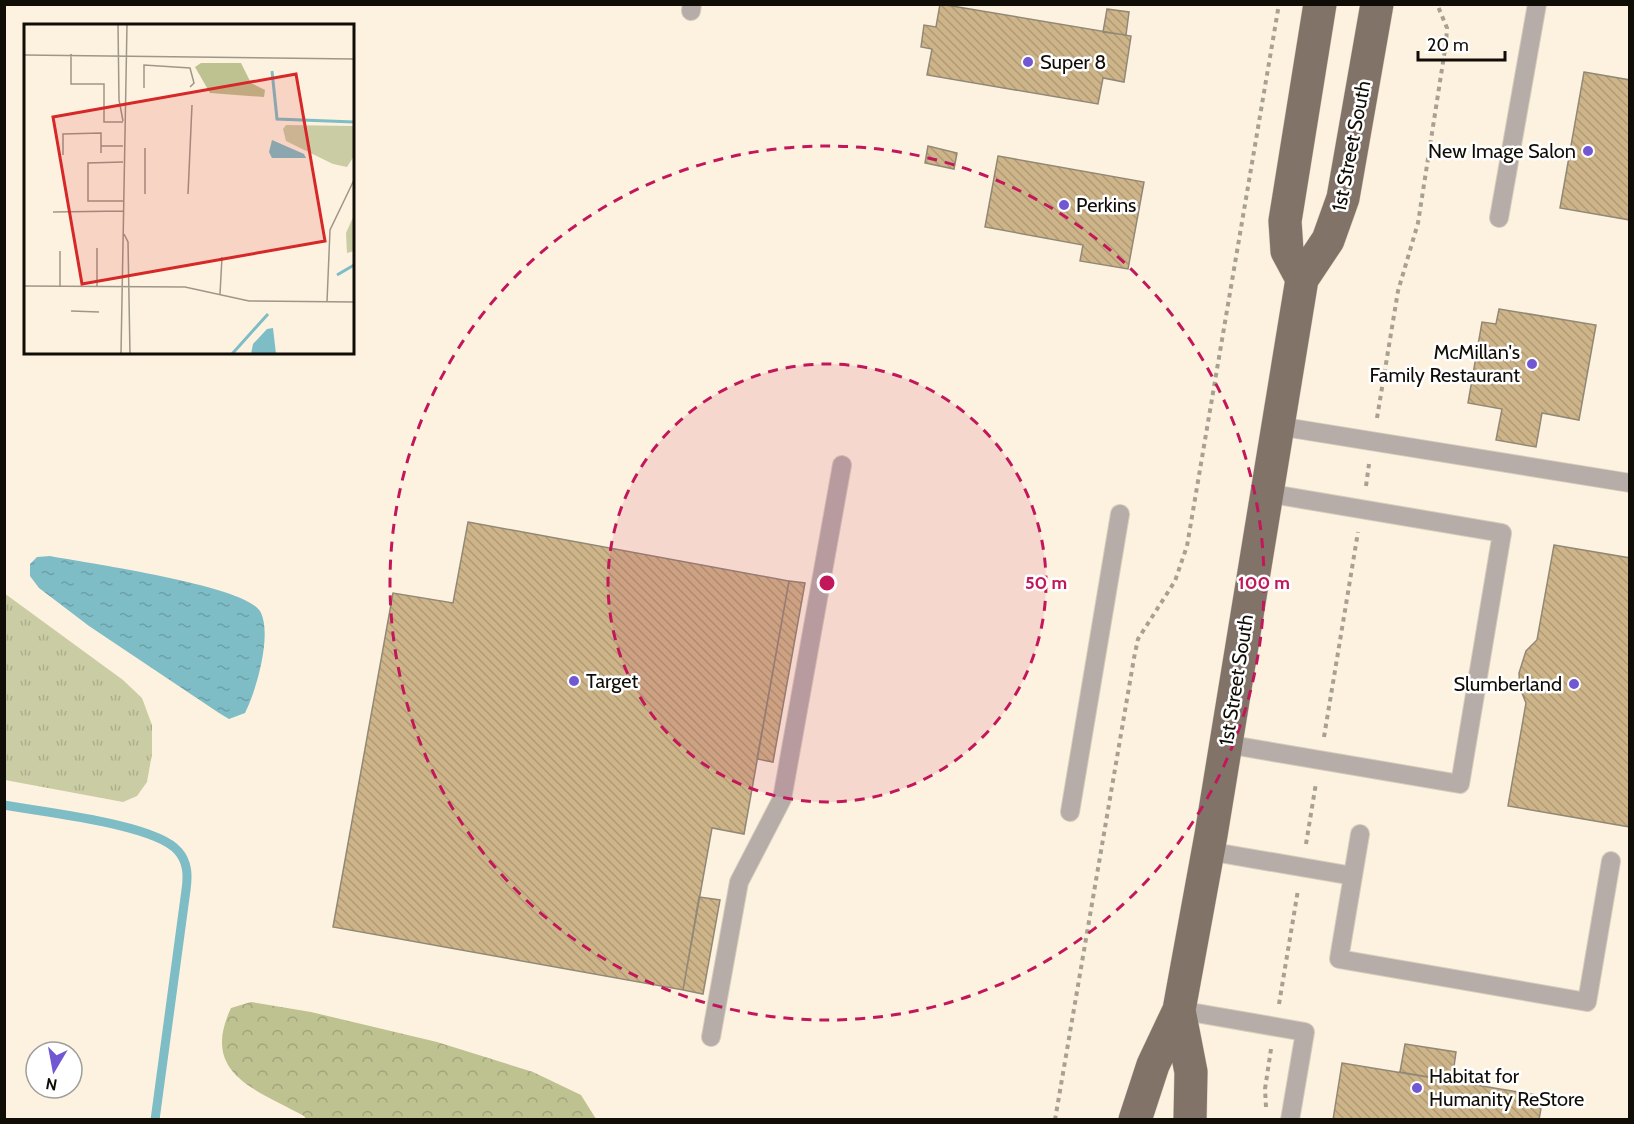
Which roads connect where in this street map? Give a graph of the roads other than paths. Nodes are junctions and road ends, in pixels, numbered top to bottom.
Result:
1 (1320, 4) edge
2 (1377, 4) edge
3 (1537, 4) edge
4 (1499, 218) dead end
5 (1302, 279) junction
6 (1278, 426) junction
7 (842, 465) dead end
8 (1629, 483) edge
9 (1266, 493) junction
10 (1120, 514) dead end
11 (1226, 744) junction
12 (1070, 812) dead end
13 (1360, 834) dead end
14 (1208, 851) junction
15 (1611, 861) dead end
16 (1353, 876) junction
17 (1179, 1010) junction
18 (711, 1037) dead end
19 (1135, 1119) edge
20 (1190, 1119) edge
21 (1290, 1119) edge

1 - 5 main road
2 - 5 main road, 1st Street South
3 - 4 lane
5 - 6 main road, 1st Street South
6 - 8 lane
6 - 9 main road, 1st Street South
7 - 18 lane
9 - 11 main road, 1st Street South
9 - 11 lane
10 - 12 lane
11 - 14 main road, 1st Street South
13 - 16 lane
14 - 16 lane
14 - 17 main road, 1st Street South
15 - 16 lane
17 - 19 main road, 1st Street South
17 - 20 main road, 1st Street South
17 - 21 lane

